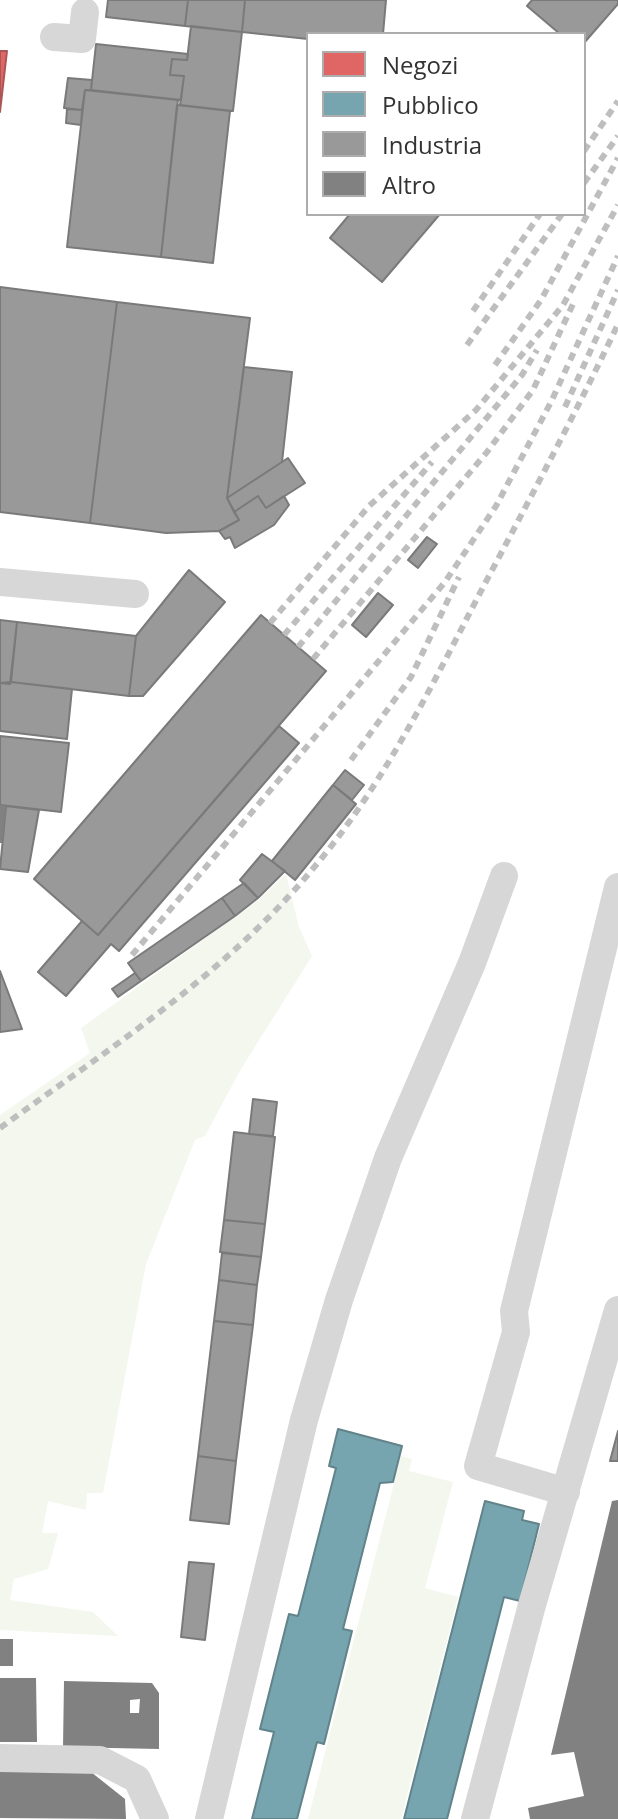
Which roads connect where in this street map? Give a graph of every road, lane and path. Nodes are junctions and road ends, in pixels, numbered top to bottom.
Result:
1 (85, 12) dead end
2 (54, 37) dead end
3 (0, 582) edge
4 (135, 594) dead end
5 (504, 876) dead end
6 (618, 887) edge
7 (618, 1310) edge
8 (566, 1492) junction
9 (0, 1758) edge
10 (155, 1819) edge
11 (209, 1819) edge
12 (475, 1819) edge

1 - 2 street
3 - 4 street
5 - 11 street
6 - 8 street
7 - 8 street
8 - 12 street
9 - 10 street

